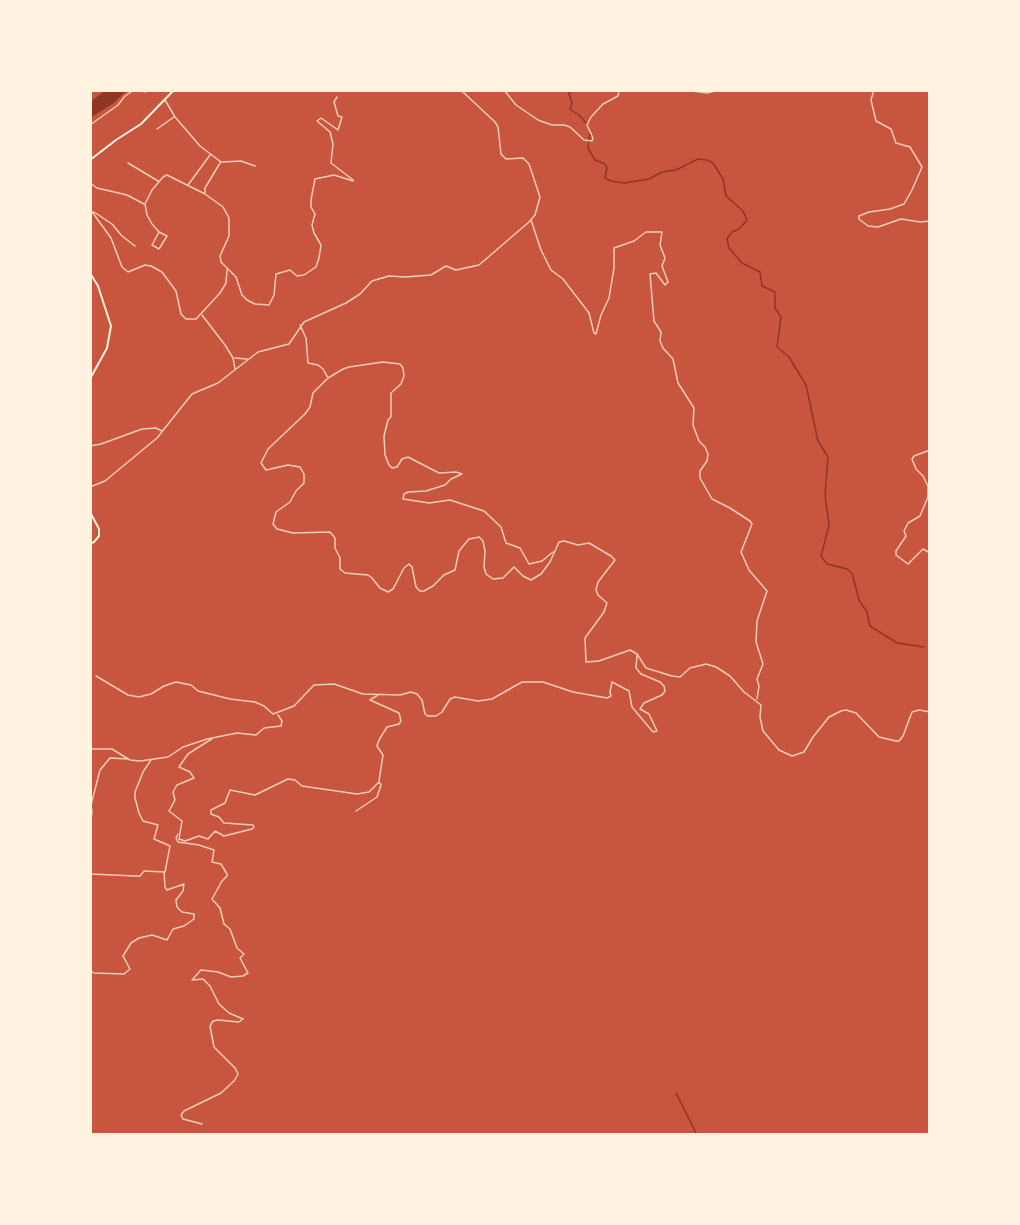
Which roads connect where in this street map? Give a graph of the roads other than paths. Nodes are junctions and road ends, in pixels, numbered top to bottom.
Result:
1 (134, 90) edge
2 (139, 90) edge
3 (147, 90) edge
4 (174, 90) edge
5 (504, 90) edge
6 (620, 90) edge
7 (685, 90) edge
8 (719, 90) edge
9 (874, 90) edge
10 (463, 92) dead end
11 (337, 97) dead end
12 (165, 100) junction
13 (175, 117) junction
14 (90, 125) edge
15 (157, 129) dead end
16 (210, 154) junction
17 (90, 160) edge
18 (221, 162) junction
19 (128, 163) dead end
20 (255, 166) dead end
21 (159, 181) junction
22 (90, 183) edge
23 (188, 185) junction
24 (205, 194) junction
25 (145, 204) junction
26 (90, 209) edge
27 (531, 220) junction
28 (930, 221) edge
29 (159, 232) junction
30 (135, 246) dead end
31 (227, 269) junction
32 (90, 273) edge
33 (201, 314) junction
34 (300, 324) junction
35 (231, 356) junction
36 (248, 359) junction
37 (235, 370) junction
38 (328, 378) junction
39 (90, 379) edge
40 (163, 432) junction
41 (90, 446) edge
42 (930, 450) edge
43 (90, 487) edge
44 (90, 512) edge
45 (90, 544) edge
46 (554, 552) junction
47 (930, 553) edge
48 (637, 654) junction
49 (96, 676) dead end
50 (379, 694) junction
51 (757, 700) junction
52 (930, 712) edge
53 (278, 714) junction
54 (213, 738) junction
55 (90, 749) edge
56 (129, 759) junction
57 (151, 760) junction
58 (379, 782) junction
59 (356, 811) dead end
60 (90, 822) edge
61 (178, 834) junction
62 (164, 872) junction
63 (90, 874) edge
64 (90, 970) edge
65 (202, 1124) dead end

1 - 14 street
2 - 3 street
4 - 12 highway
5 - 6 street
7 - 8 street
9 - 28 street
10 - 27 street
11 - 31 street
12 - 13 street
12 - 17 highway
13 - 15 street
13 - 16 street
16 - 18 street
16 - 23 street
18 - 20 street
18 - 24 street
19 - 21 street
21 - 23 street
21 - 25 street
22 - 25 street
23 - 24 street
24 - 31 street
25 - 29 street
26 - 30 street
26 - 33 street
27 - 34 street
27 - 51 street
29 - 29 street
31 - 33 street
32 - 39 highway
33 - 35 street
34 - 36 street
34 - 38 street
35 - 36 street
35 - 37 street
36 - 37 street
37 - 40 street
38 - 46 street
38 - 46 street
40 - 41 street
40 - 43 street
42 - 47 street
44 - 45 highway
46 - 48 street
48 - 50 street
48 - 51 street
49 - 53 street
50 - 53 street
50 - 58 street
51 - 52 street
53 - 54 street
54 - 57 street
54 - 61 street
55 - 56 street
56 - 57 street
56 - 60 street
57 - 62 street
58 - 59 street
58 - 61 street
61 - 65 street
62 - 63 street
62 - 64 street

